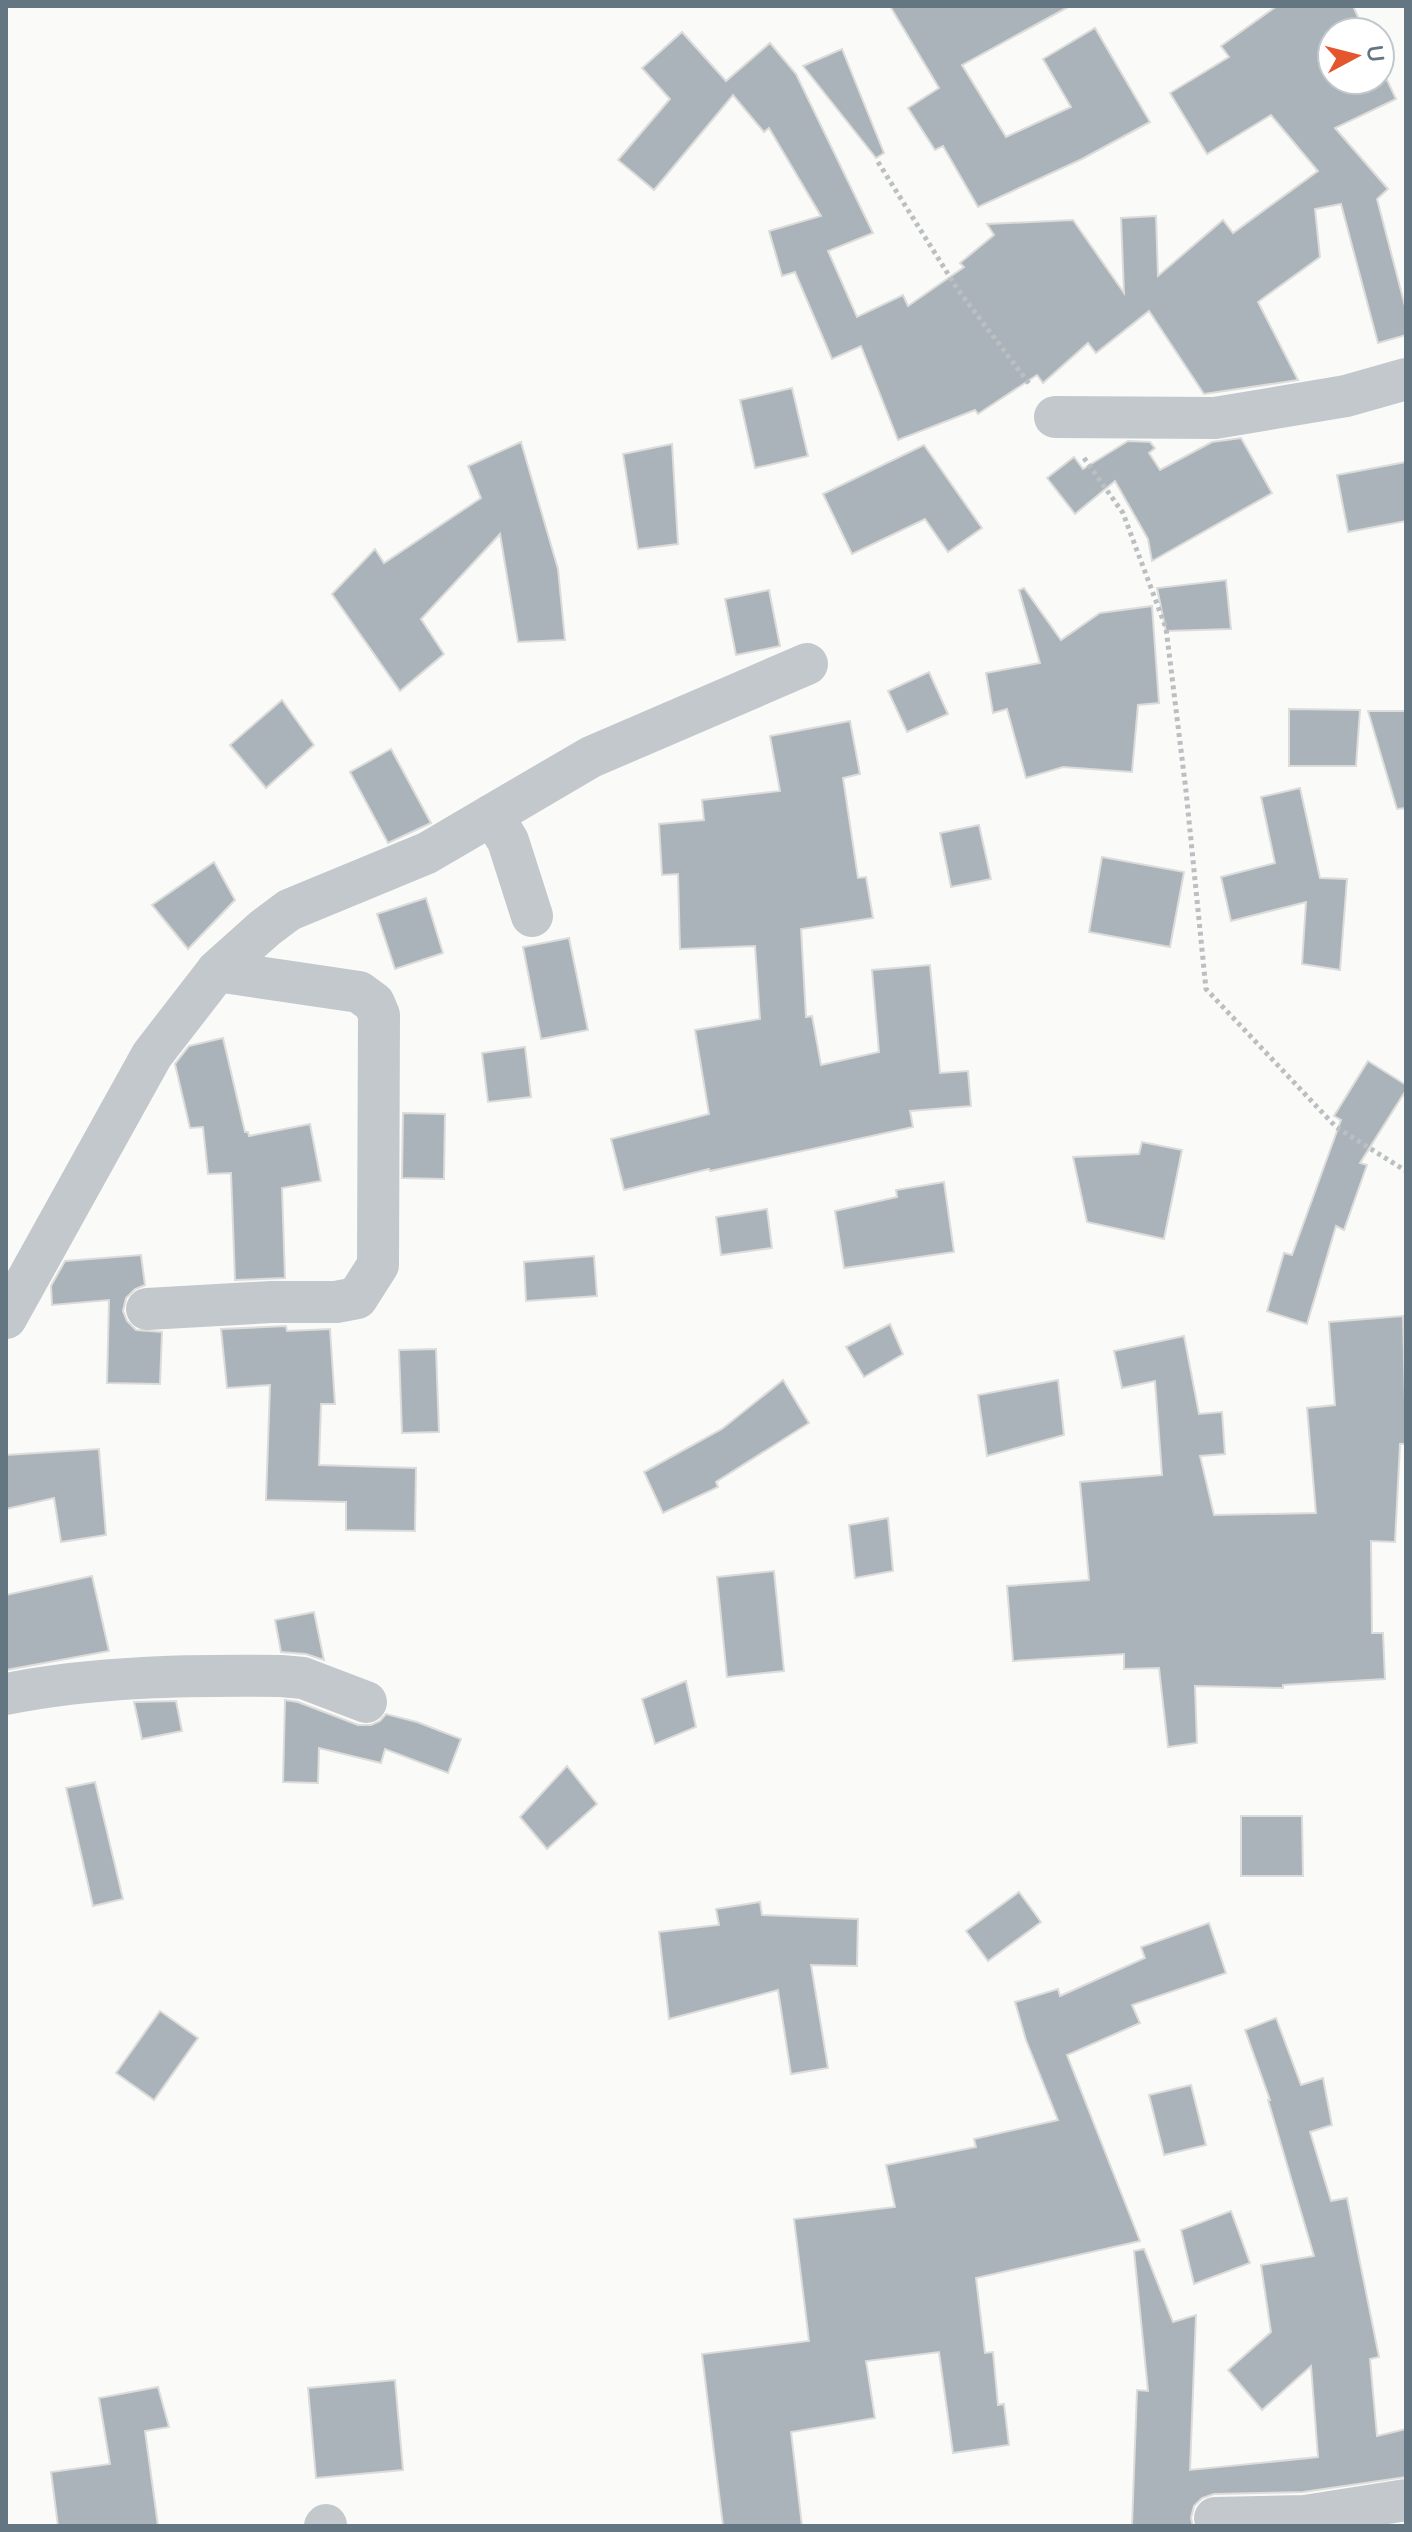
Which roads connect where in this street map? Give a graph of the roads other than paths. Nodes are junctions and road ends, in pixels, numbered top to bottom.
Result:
1 (1406, 379) edge
2 (1055, 417) road end
3 (807, 664) dead end
4 (492, 815) junction
5 (532, 916) dead end
6 (217, 971) junction
7 (147, 1309) dead end
8 (6, 1318) edge
9 (6, 1694) edge
10 (366, 1702) dead end
11 (1406, 2500) edge
12 (1215, 2518) dead end

1 - 2 street
3 - 4 street
4 - 5 street
4 - 6 street
6 - 7 street
6 - 8 street
9 - 10 street
11 - 12 street

